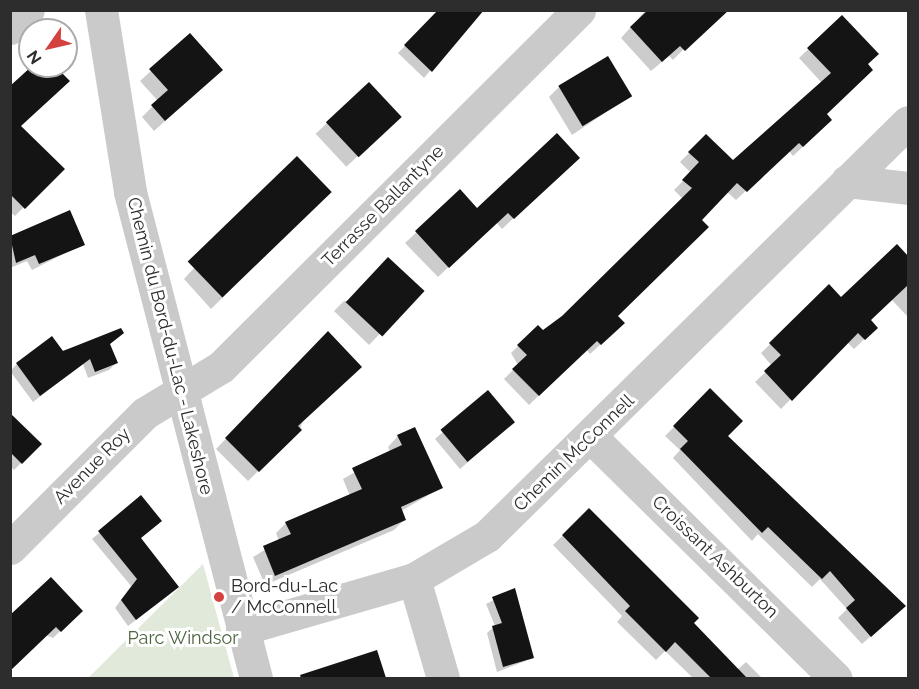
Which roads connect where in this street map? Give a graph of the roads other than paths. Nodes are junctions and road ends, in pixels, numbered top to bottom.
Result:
1 (28, 10) edge
2 (101, 10) edge
3 (579, 10) edge
4 (10, 28) edge
5 (909, 122) edge
6 (847, 181) junction
7 (909, 188) edge
8 (180, 392) junction
9 (592, 438) junction
10 (10, 548) edge
11 (414, 579) junction
12 (242, 629) junction
13 (256, 678) edge
14 (443, 678) edge
15 (835, 678) edge

1 - 4 street
2 - 8 street, Chemin du Bord-du-Lac - Lakeshore
3 - 8 street, Terrasse Ballantyne
5 - 6 street, Chemin McConnell
6 - 7 street
6 - 9 street, Chemin McConnell
8 - 10 street, Avenue Roy
8 - 12 street, Chemin du Bord-du-Lac - Lakeshore
9 - 11 street, Chemin McConnell
9 - 15 street, Croissant Ashburton
11 - 12 street, Chemin McConnell
11 - 14 street
12 - 13 street, Chemin du Bord-du-Lac - Lakeshore

